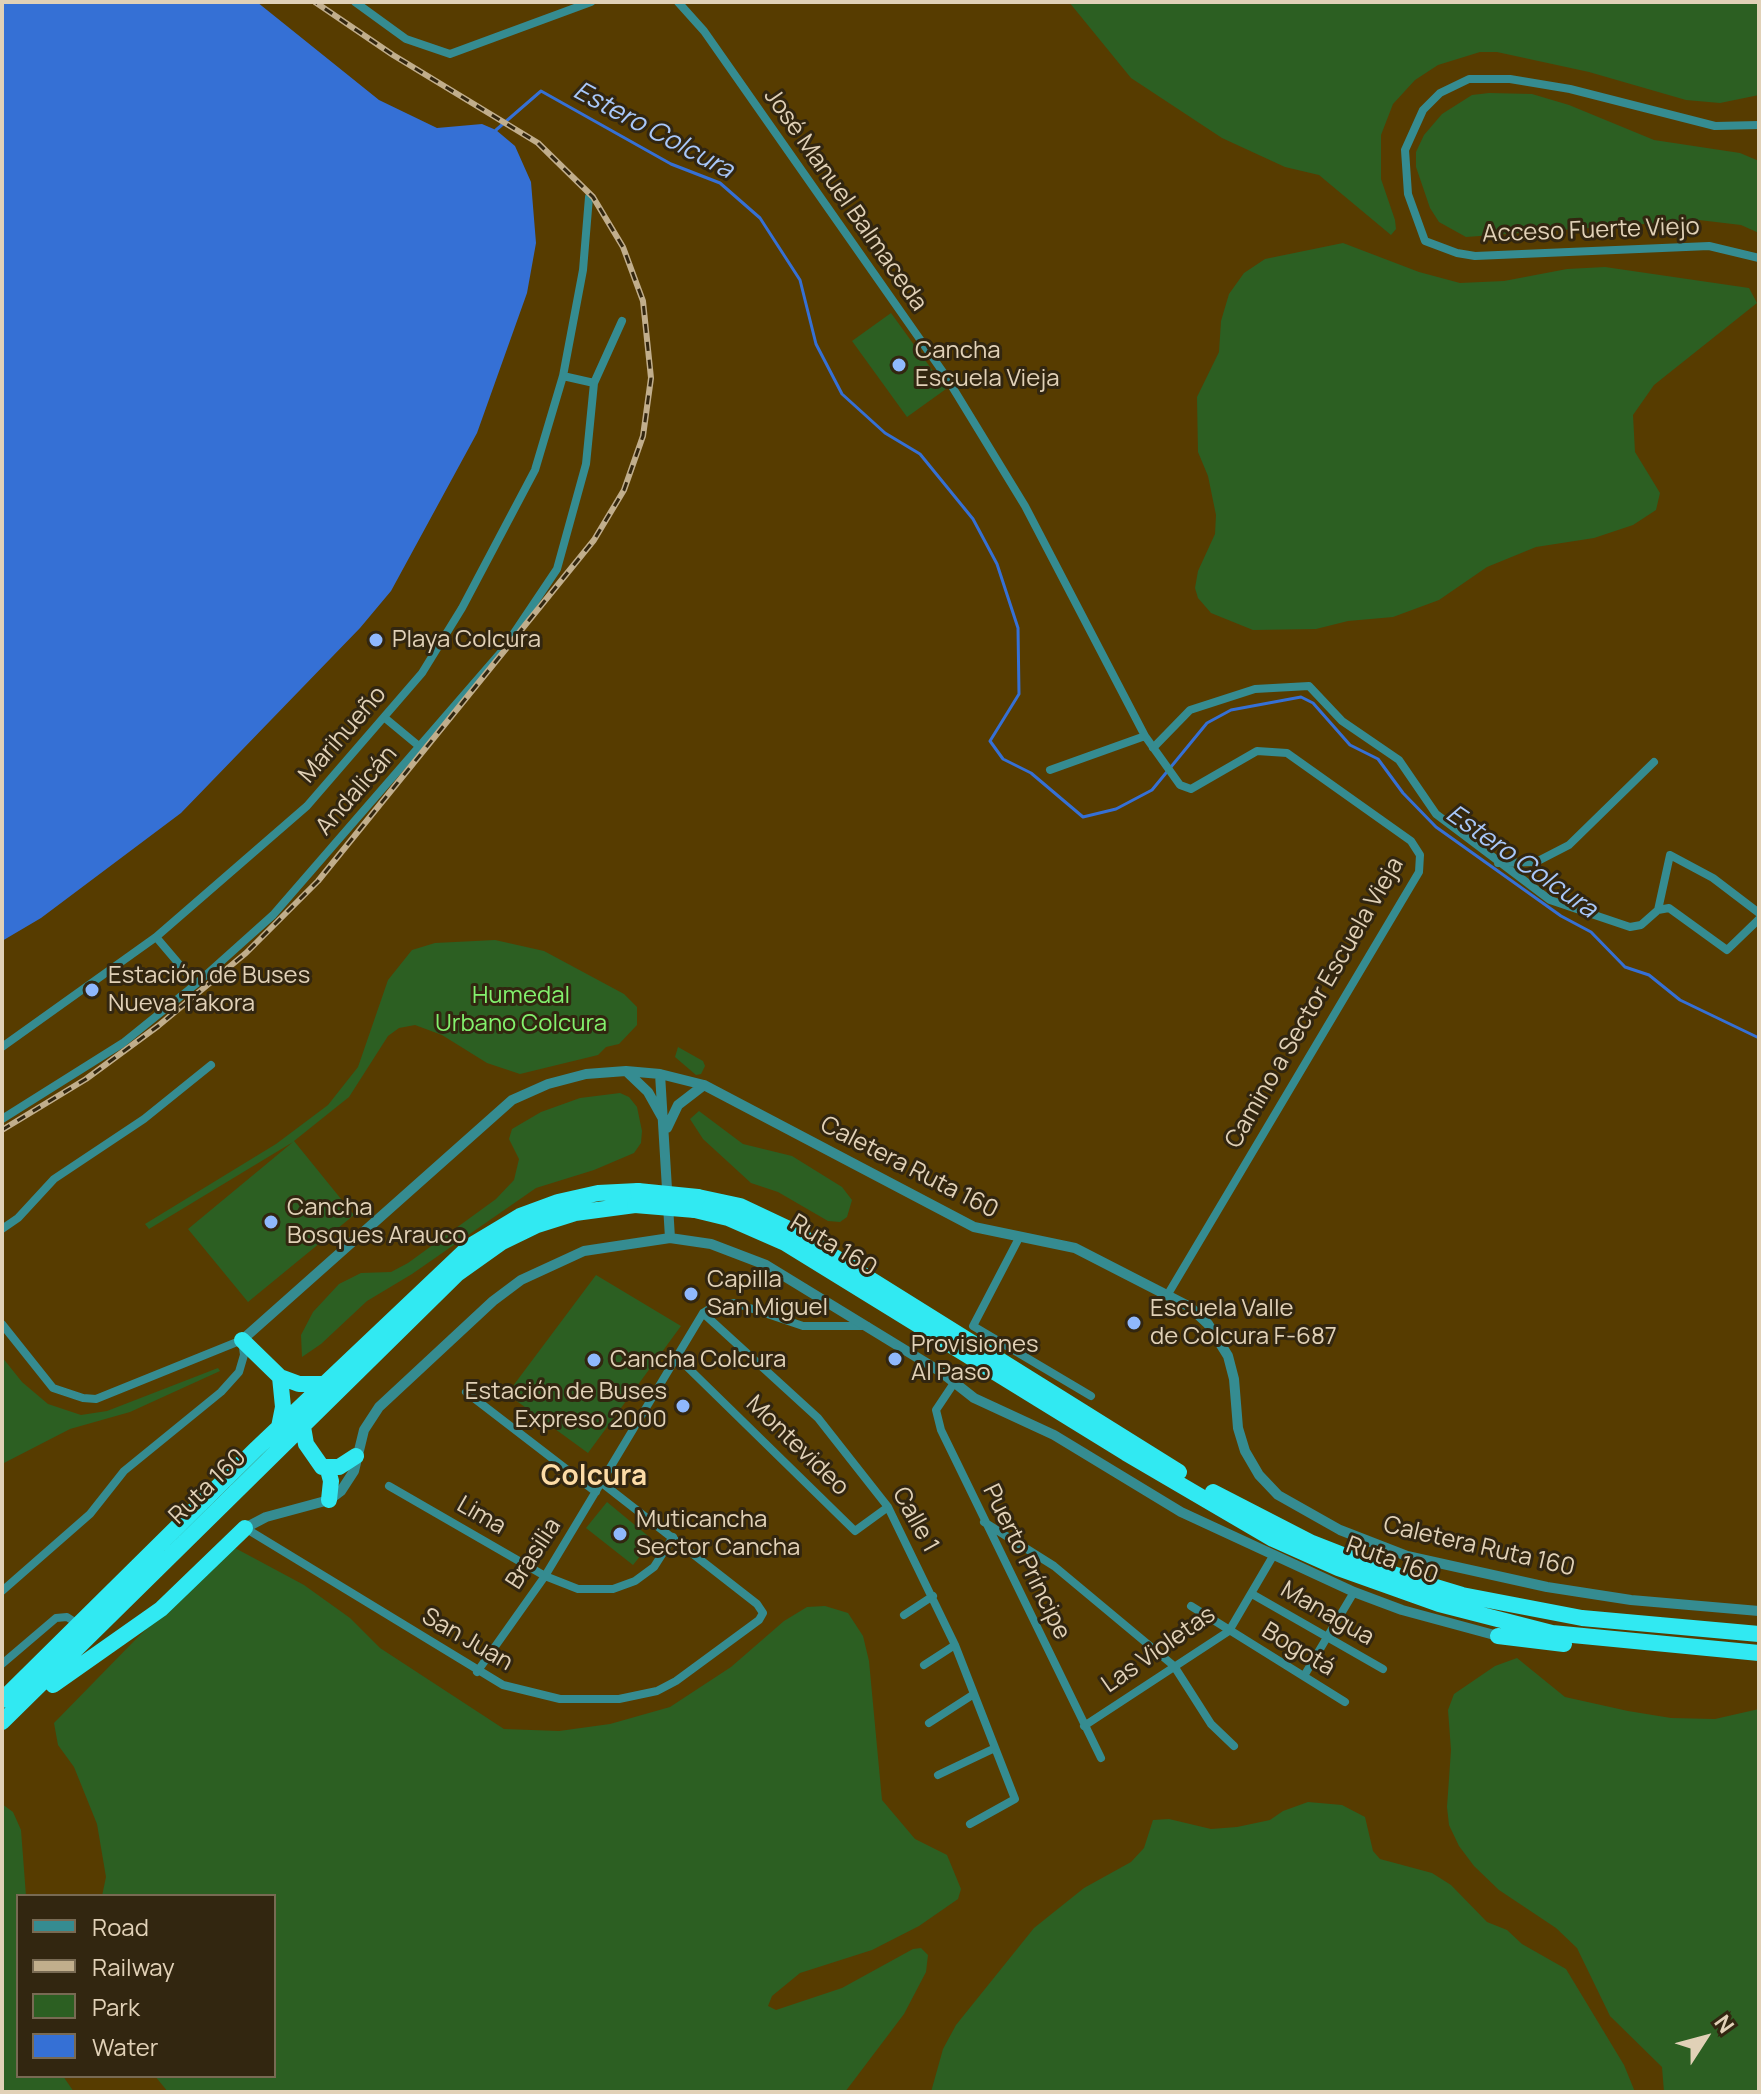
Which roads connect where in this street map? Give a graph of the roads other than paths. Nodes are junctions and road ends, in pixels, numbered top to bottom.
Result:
1 (355, 2) edge
2 (591, 2) edge
3 (678, 2) edge
4 (1759, 125) edge
5 (589, 197) dead end
6 (1759, 258) edge
7 (622, 321) dead end
8 (563, 376) junction
9 (594, 383) junction
10 (385, 718) junction
11 (1145, 736) junction
12 (420, 747) junction
13 (1153, 748) junction
14 (1654, 762) dead end
15 (1050, 770) dead end
16 (1180, 785) joint
17 (1498, 863) junction
18 (1658, 910) junction
19 (1759, 916) edge
20 (156, 937) junction
21 (196, 984) junction
22 (2, 1047) edge
23 (211, 1065) dead end
24 (626, 1071) junction
25 (660, 1074) junction
26 (704, 1085) junction
27 (2, 1119) edge
28 (666, 1130) junction
29 (637, 1198) junction
30 (701, 1206) junction
31 (2, 1229) edge
32 (670, 1238) junction
33 (1019, 1238) junction
34 (1168, 1294) junction
35 (703, 1313) junction
36 (2, 1324) edge
37 (867, 1326) junction
38 (242, 1340) junction
39 (677, 1357) junction
40 (280, 1377) junction
41 (954, 1383) junction
42 (324, 1384) junction
43 (466, 1392) dead end
44 (1091, 1396) dead end
45 (278, 1427) junction
46 (303, 1427) junction
47 (356, 1456) junction
48 (328, 1470) junction
49 (602, 1483) junction
50 (389, 1486) dead end
51 (596, 1492) junction
52 (329, 1500) junction
53 (888, 1507) junction
54 (983, 1522) junction
55 (245, 1528) junction
56 (673, 1537) junction
57 (1273, 1556) junction
58 (545, 1576) junction
59 (2, 1591) edge
60 (1354, 1592) junction
61 (1252, 1594) junction
62 (933, 1596) junction
63 (1191, 1606) dead end
64 (1759, 1611) edge
65 (904, 1615) dead end
66 (78, 1625) junction
67 (1229, 1631) junction
68 (1759, 1634) edge
69 (1328, 1636) junction
70 (1498, 1636) joint
71 (1614, 1641) junction
72 (955, 1645) junction
73 (1759, 1653) edge
74 (2, 1664) edge
75 (924, 1665) dead end
76 (1174, 1666) junction
77 (1383, 1669) dead end
78 (477, 1672) junction
79 (1304, 1676) junction
80 (974, 1694) junction
81 (2, 1700) edge
82 (1345, 1702) dead end
83 (929, 1723) dead end
84 (2, 1724) edge
85 (1084, 1726) junction
86 (1234, 1746) dead end
87 (995, 1748) junction
88 (1101, 1758) dead end
89 (938, 1775) dead end
90 (970, 1824) dead end

1 - 2 street
3 - 11 street, José Manuel Balmaceda
4 - 6 street, Acceso Fuerte Viejo
5 - 8 street, Marihueño
7 - 9 street, Andalicán
8 - 9 street
8 - 10 street, Marihueño
9 - 12 street, Andalicán
10 - 12 street
10 - 20 street, Marihueño
11 - 13 street, José Manuel Balmaceda
11 - 15 street
12 - 21 street, Andalicán
13 - 16 street, José Manuel Balmaceda
13 - 17 street
14 - 17 street
16 - 34 street, Camino a Sector Escuela Vieja
17 - 18 street
18 - 19 street
18 - 19 street
20 - 21 street
20 - 22 street, Marihueño
21 - 27 street, Andalicán
23 - 31 street
24 - 25 street, Caletera Ruta 160
24 - 28 street
24 - 38 street, Caletera Ruta 160
25 - 26 street, Caletera Ruta 160
25 - 28 street
26 - 28 street
26 - 33 street, Caletera Ruta 160
28 - 32 street
29 - 30 highway, Ruta 160, bridge
29 - 42 highway, Ruta 160
29 - 46 highway, Ruta 160
30 - 68 highway, Ruta 160
30 - 71 highway, Ruta 160
32 - 37 street
32 - 47 street
33 - 34 street, Caletera Ruta 160
33 - 44 street
34 - 64 street, Caletera Ruta 160
35 - 37 street
35 - 39 street, Brasilia
35 - 53 street, Calle 1
36 - 38 street
37 - 41 street
38 - 40 highway
38 - 59 street
39 - 49 street, Brasilia
39 - 53 street, Montevideo
40 - 42 highway
40 - 45 highway
41 - 54 street, Puerto Príncipe
41 - 57 street
42 - 45 highway, Ruta 160
43 - 51 street
45 - 66 highway, Ruta 160
46 - 48 highway
46 - 84 highway, Ruta 160
47 - 48 highway
47 - 52 street
48 - 52 highway
49 - 51 street, Brasilia
49 - 56 street
50 - 58 street, Lima
51 - 58 street, Brasilia
52 - 55 street
53 - 62 street, Calle 1
54 - 76 street
54 - 85 street, Puerto Príncipe
55 - 78 street, San Juan
55 - 84 highway
56 - 58 street, Lima
56 - 78 street, San Juan
57 - 60 street
57 - 61 street, Las Violetas
58 - 78 street, Brasilia
60 - 69 street
60 - 70 street
61 - 67 street, Las Violetas
61 - 69 street, Managua
62 - 65 street
62 - 72 street, Calle 1
63 - 67 street, Bogotá
66 - 74 street
66 - 81 highway, Ruta 160
67 - 76 street, Las Violetas
67 - 79 street, Bogotá
69 - 77 street, Managua
69 - 79 street
70 - 71 highway
71 - 73 highway, Ruta 160
72 - 75 street
72 - 80 street, Calle 1
76 - 85 street, Las Violetas
76 - 86 street
79 - 82 street, Bogotá
80 - 83 street
80 - 87 street, Calle 1
85 - 88 street, Puerto Príncipe
87 - 89 street
87 - 90 street, Calle 1

